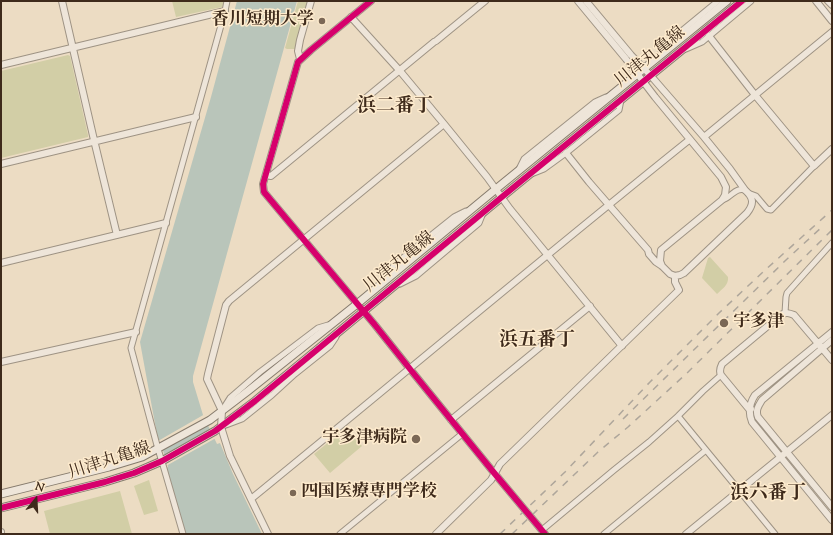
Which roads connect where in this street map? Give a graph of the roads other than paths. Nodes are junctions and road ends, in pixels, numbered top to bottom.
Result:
1 (62, 1) edge
2 (227, 1) edge
3 (311, 1) edge
4 (371, 1) edge
5 (485, 1) edge
6 (578, 1) edge
7 (718, 1) edge
8 (727, 1) edge
9 (742, 1) edge
10 (751, 1) edge
11 (816, 1) edge
12 (828, 1) edge
13 (588, 4) edge
14 (832, 6) edge
15 (225, 11) junction
16 (351, 17) junction
17 (832, 21) edge
18 (832, 32) edge
19 (709, 36) junction
20 (73, 48) junction
21 (670, 48) junction
22 (682, 51) junction
23 (300, 59) junction
24 (1, 65) edge
25 (644, 69) junction
26 (400, 71) junction
27 (637, 74) junction
28 (651, 76) junction
29 (643, 82) junction
30 (755, 95) junction
31 (621, 100) junction
32 (196, 117) junction
33 (444, 124) junction
34 (704, 137) junction
35 (690, 140) junction
36 (94, 142) junction
37 (832, 149) edge
38 (566, 153) junction
39 (1, 164) edge
40 (814, 166) junction
41 (266, 175) junction
42 (529, 175) junction
43 (496, 189) junction
44 (746, 191) junction
45 (501, 198) junction
46 (722, 200) junction
47 (609, 205) junction
48 (166, 223) junction
49 (117, 235) junction
50 (304, 240) junction
51 (832, 243) edge
52 (648, 250) junction
53 (661, 250) junction
54 (547, 255) junction
55 (1, 263) edge
56 (662, 266) junction
57 (675, 276) junction
58 (357, 304) junction
59 (590, 306) junction
60 (363, 311) junction
61 (785, 313) junction
62 (136, 332) junction
63 (832, 332) edge
64 (832, 340) edge
65 (622, 346) junction
66 (820, 346) junction
67 (832, 360) edge
68 (1, 362) edge
69 (410, 369) junction
70 (722, 375) junction
71 (749, 409) junction
72 (222, 411) junction
73 (756, 411) junction
74 (678, 416) junction
75 (831, 419) edge
76 (451, 420) junction
77 (218, 429) junction
78 (462, 434) junction
79 (159, 449) junction
80 (706, 450) junction
81 (787, 452) junction
82 (780, 457) junction
83 (163, 460) junction
84 (495, 474) junction
85 (740, 491) junction
86 (1, 494) edge
87 (251, 498) junction
88 (832, 507) edge
89 (1, 508) edge
90 (832, 520) edge
91 (544, 532) edge
92 (183, 534) edge
93 (268, 534) edge
94 (340, 534) edge
95 (436, 534) edge
96 (604, 534) edge
97 (686, 534) edge
98 (775, 534) edge

1 - 20 street
2 - 15 street
3 - 23 street
4 - 16 street
5 - 26 street
6 - 13 street
7 - 21 street
8 - 21 main road, 川津丸亀線
9 - 22 main road, 川津丸亀線
10 - 19 street
11 - 17 street
12 - 14 street
13 - 25 street
13 - 27 street
15 - 20 street
15 - 32 street
16 - 23 street
16 - 26 street
18 - 30 street
19 - 22 street
19 - 30 street
20 - 24 street
20 - 36 street
21 - 25 main road, 川津丸亀線
22 - 28 main road, 川津丸亀線
23 - 41 street
25 - 27 main road, 川津丸亀線
25 - 28 street
26 - 33 street
26 - 41 street
27 - 29 street
27 - 43 main road, 川津丸亀線
28 - 29 main road, 川津丸亀線
28 - 34 street
29 - 31 main road, 川津丸亀線
29 - 35 street
30 - 34 street
30 - 40 street
31 - 38 street
31 - 42 main road, 川津丸亀線
32 - 36 street
32 - 48 street
33 - 43 street
33 - 50 street
34 - 44 street
35 - 46 street
35 - 47 street
36 - 39 street
36 - 49 street
37 - 40 street
38 - 42 street
38 - 47 street
40 - 44 street
41 - 50 street
42 - 45 main road, 川津丸亀線
43 - 45 street
43 - 58 main road, 川津丸亀線
44 - 46 street
44 - 57 street
45 - 54 street
45 - 60 main road, 川津丸亀線
46 - 53 street
47 - 52 street
47 - 54 street
48 - 49 street
48 - 62 street
49 - 55 street
50 - 58 street
50 - 72 street
51 - 61 street
52 - 53 street
52 - 56 street
53 - 56 street
54 - 59 street
54 - 69 street
56 - 57 street
57 - 65 street
58 - 60 street
58 - 72 main road, 川津丸亀線
59 - 65 street
59 - 76 street
60 - 69 street
60 - 77 main road, 川津丸亀線
61 - 66 street
61 - 70 street
62 - 68 street
62 - 79 street
63 - 66 street
64 - 66 street
65 - 84 street
66 - 67 street
66 - 71 street
66 - 73 street
69 - 76 street
69 - 87 street
70 - 71 street
70 - 74 street
71 - 73 street
71 - 82 street
72 - 77 street
72 - 79 main road, 川津丸亀線
73 - 81 street
74 - 80 street
74 - 91 street
75 - 81 street
76 - 78 street
77 - 83 main road, 川津丸亀線
77 - 87 street
78 - 84 street
78 - 94 street
79 - 83 street
79 - 86 main road, 川津丸亀線
80 - 85 street
80 - 96 street
81 - 82 street
81 - 88 street
82 - 85 street
82 - 90 street
83 - 89 main road, 川津丸亀線
83 - 92 street
84 - 91 street
84 - 95 street
85 - 97 street
85 - 98 street
87 - 93 street

